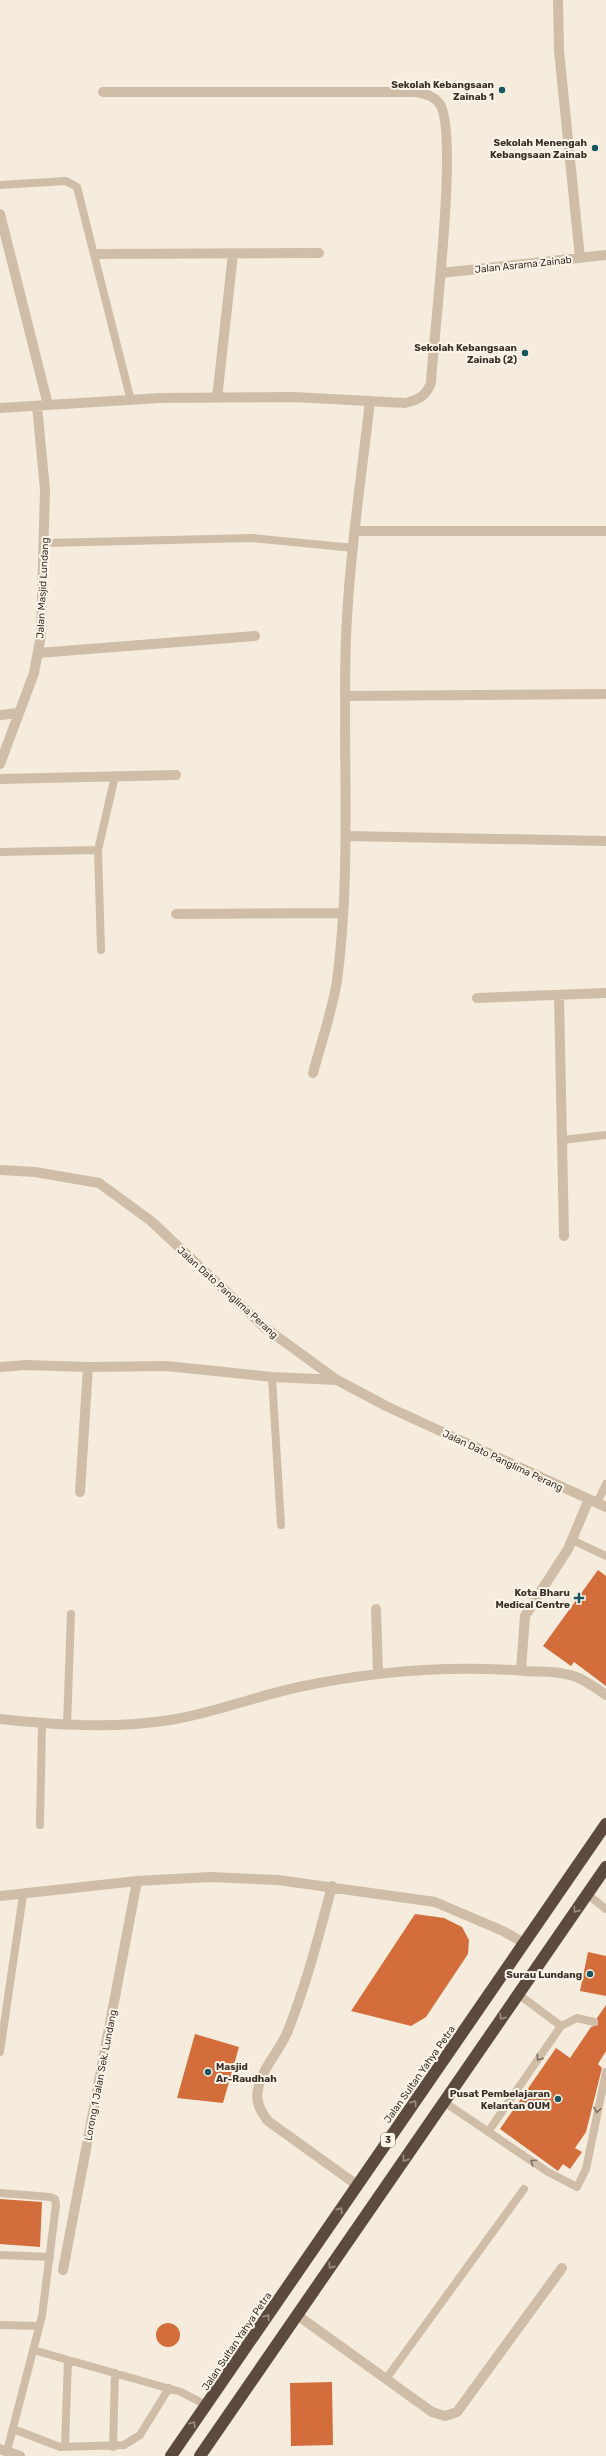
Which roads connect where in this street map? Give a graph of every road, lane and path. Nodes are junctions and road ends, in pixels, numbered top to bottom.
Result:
1 (558, 0) edge
2 (103, 92) dead end
3 (0, 185) edge
4 (0, 214) edge
5 (1, 226) edge
6 (319, 253) dead end
7 (95, 254) junction
8 (233, 254) junction
9 (606, 255) edge
10 (580, 258) junction
11 (440, 273) junction
12 (217, 398) junction
13 (131, 401) junction
14 (370, 401) junction
15 (48, 405) junction
16 (37, 406) junction
17 (0, 408) edge
18 (356, 531) junction
19 (606, 531) edge
20 (45, 542) junction
21 (354, 548) junction
22 (255, 636) dead end
23 (38, 653) junction
24 (606, 694) edge
25 (345, 696) junction
26 (18, 713) junction
27 (0, 715) edge
28 (0, 764) edge
29 (176, 775) dead end
30 (115, 776) junction
31 (0, 779) edge
32 (346, 836) junction
33 (606, 841) edge
34 (98, 850) junction
35 (0, 852) edge
36 (343, 912) junction
37 (176, 914) dead end
38 (101, 950) dead end
39 (606, 993) edge
40 (558, 996) junction
41 (477, 998) dead end
42 (312, 1073) dead end
43 (606, 1135) edge
44 (562, 1140) junction
45 (0, 1170) edge
46 (564, 1236) dead end
47 (0, 1367) edge
48 (88, 1367) junction
49 (272, 1377) junction
50 (337, 1380) junction
51 (606, 1484) edge
52 (80, 1492) dead end
53 (598, 1503) edge
54 (281, 1524) dead end
55 (572, 1540) junction
56 (606, 1556) edge
57 (376, 1609) dead end
58 (71, 1614) dead end
59 (521, 1670) junction
60 (378, 1673) junction
61 (606, 1695) edge
62 (0, 1719) edge
63 (42, 1724) junction
64 (67, 1725) junction
65 (606, 1824) edge
66 (40, 1825) dead end
67 (606, 1867) edge
68 (137, 1881) junction
69 (332, 1886) junction
70 (587, 1894) junction
71 (22, 1895) junction
72 (0, 1896) edge
73 (606, 1909) edge
74 (524, 1943) junction
75 (518, 1994) junction
76 (594, 2022) dead end
77 (561, 2026) junction
78 (0, 2052) edge
79 (606, 2072) edge
80 (444, 2102) junction
81 (488, 2132) junction
82 (357, 2185) junction
83 (524, 2189) dead end
84 (0, 2193) edge
85 (0, 2255) edge
86 (50, 2257) junction
87 (562, 2268) dead end
88 (63, 2270) dead end
89 (297, 2315) junction
90 (0, 2325) edge
91 (39, 2326) junction
92 (33, 2350) junction
93 (68, 2360) junction
94 (115, 2373) junction
95 (386, 2379) junction
96 (168, 2388) junction
97 (206, 2405) junction
98 (13, 2429) junction
99 (64, 2447) junction
100 (113, 2447) junction
101 (4, 2450) edge
102 (20, 2456) edge
103 (171, 2456) edge
104 (200, 2456) edge

1 - 10 street
2 - 11 street
3 - 7 lane
4 - 5 street
5 - 15 street
6 - 8 street
7 - 8 street
7 - 13 lane
8 - 12 street
9 - 10 street, Jalan Asrama Zainab
10 - 11 street, Jalan Asrama Zainab
11 - 14 street
12 - 13 street
12 - 14 street
13 - 15 street
14 - 18 street
15 - 16 street
16 - 17 street
16 - 20 street, Jalan Masjid Lundang
18 - 19 street
18 - 21 street
20 - 21 lane
20 - 23 street, Jalan Masjid Lundang
21 - 25 street
22 - 23 street
23 - 26 street, Jalan Masjid Lundang
24 - 25 street
25 - 32 street
26 - 27 street
26 - 28 street, Jalan Masjid Lundang
29 - 30 street
30 - 31 street
30 - 34 lane
32 - 33 street
32 - 36 street
34 - 35 lane
34 - 38 lane
36 - 37 street
36 - 42 street
39 - 40 street
40 - 41 street
40 - 44 street
43 - 44 lane
44 - 46 street
45 - 50 street, Jalan Dato Panglima Perang
47 - 48 street
48 - 49 street
48 - 52 street
49 - 50 street
49 - 54 lane
50 - 53 street, Jalan Dato Panglima Perang
51 - 53 lane
53 - 55 street
55 - 56 lane
55 - 59 street
57 - 60 street
58 - 64 lane
59 - 60 street
59 - 61 street
60 - 64 street
62 - 63 street
63 - 64 street
63 - 66 lane
65 - 74 highway, Jalan Sultan Yahya Petra / 3
67 - 70 highway, 3
68 - 69 street
68 - 71 street
68 - 88 street, Lorong 1 Jalan Sek. Lundang
69 - 74 street
69 - 82 street
70 - 73 lane
70 -> 75 highway, 3
71 - 72 street
71 - 78 lane
82 -> 74 highway, Jalan Sultan Yahya Petra / 3
75 - 77 lane
75 -> 80 highway, 3
76 - 77 lane
77 -> 81 lane
79 -> 81 lane
80 - 81 lane
80 -> 89 highway, 3
97 -> 82 highway, Jalan Sultan Yahya Petra / 3
83 - 95 lane
84 - 86 lane
85 - 86 lane
86 - 91 lane
87 - 95 street
89 - 95 street
89 - 104 highway, 3
90 - 91 lane
91 - 92 lane
92 - 93 lane
92 - 98 lane
93 - 94 lane
93 - 99 lane
94 - 96 lane
94 - 100 lane
96 - 97 lane
96 - 100 lane
103 -> 97 highway, Jalan Sultan Yahya Petra / 3
98 - 99 lane
98 - 101 lane
99 - 100 lane
101 - 102 street

